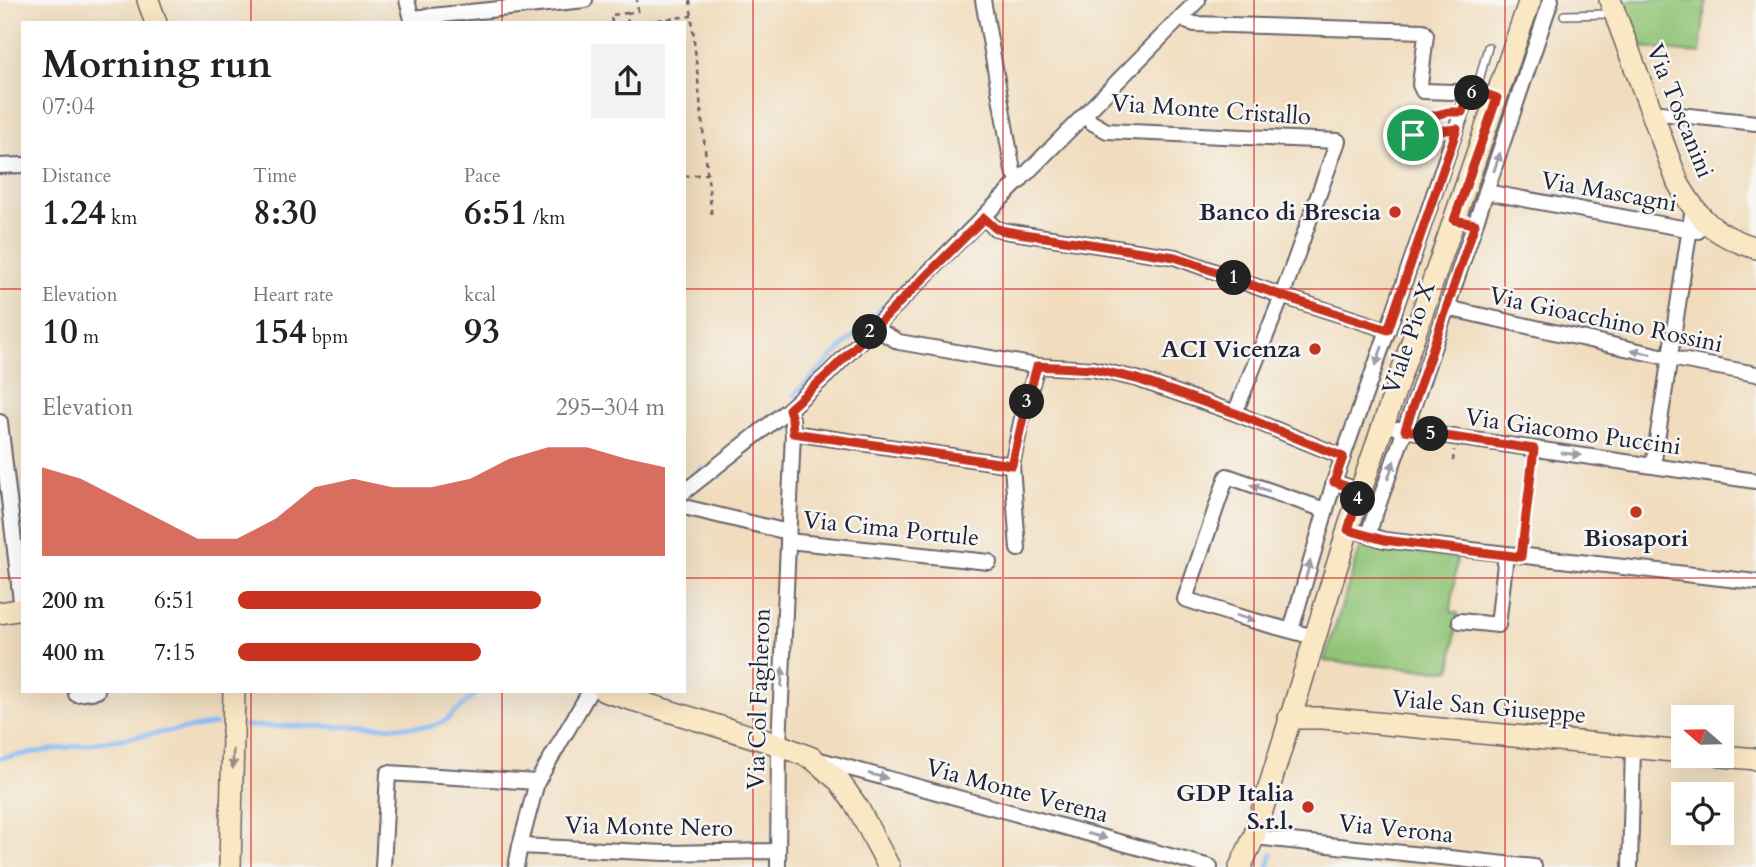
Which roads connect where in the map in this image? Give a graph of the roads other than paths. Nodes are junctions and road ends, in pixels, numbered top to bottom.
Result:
1 (148, 0) edge
2 (407, 0) edge
3 (585, 0) edge
4 (983, 0) edge
5 (1198, 0) edge
6 (1530, 0) edge
7 (1551, 0) edge
8 (1612, 7) edge
9 (1183, 15) junction
10 (1564, 15) dead end
11 (155, 21) edge
12 (412, 21) edge
13 (1488, 47) dead end
14 (1472, 93) junction
15 (1497, 98) junction
16 (1462, 112) junction
17 (1651, 112) junction
18 (1085, 115) junction
19 (1756, 123) edge
20 (1457, 129) junction
21 (21, 165) edge
22 (0, 166) edge
23 (1020, 181) junction
24 (1486, 192) junction
25 (1434, 196) junction
26 (1693, 208) junction
27 (1457, 212) junction
28 (984, 218) junction
29 (1475, 224) junction
30 (1690, 230) junction
31 (1723, 234) junction
32 (1756, 247) edge
33 (1282, 296) junction
34 (1447, 308) junction
35 (876, 326) junction
36 (1388, 330) junction
37 (1670, 358) junction
38 (1037, 366) junction
39 (1756, 374) edge
40 (789, 409) junction
41 (1235, 413) junction
42 (0, 422) edge
43 (1383, 426) junction
44 (1405, 430) junction
45 (793, 433) junction
46 (1534, 449) junction
47 (1343, 457) junction
48 (1012, 465) junction
49 (1653, 466) junction
50 (1756, 481) edge
51 (1334, 482) junction
52 (686, 490) edge
53 (1378, 506) junction
54 (686, 508) edge
55 (1325, 510) junction
56 (1357, 519) junction
57 (788, 537) junction
58 (1018, 549) dead end
59 (1514, 556) junction
60 (989, 562) dead end
61 (1756, 582) edge
62 (21, 594) edge
63 (21, 610) edge
64 (0, 613) edge
65 (1460, 621) dead end
66 (1292, 630) junction
67 (1314, 637) junction
68 (83, 693) edge
69 (234, 693) edge
70 (589, 693) edge
71 (610, 693) edge
72 (76, 694) dead end
73 (1289, 718) junction
74 (779, 745) junction
75 (1633, 747) junction
76 (1671, 751) edge
77 (1734, 757) edge
78 (812, 758) junction
79 (1756, 759) edge
80 (537, 782) junction
81 (1254, 837) junction
82 (520, 846) junction
83 (778, 851) junction
84 (230, 867) edge
85 (383, 867) edge
86 (516, 867) edge
87 (778, 867) edge
88 (889, 867) edge
89 (1210, 867) edge
90 (1240, 867) edge
91 (1534, 867) edge
92 (1630, 867) edge

1 - 11 main road
2 - 12 street
3 - 12 street
4 - 23 street
5 - 9 street
6 - 15 main road, Viale Pio X
24 -> 7 street, Viale Pio X
8 - 10 lane
8 - 17 main road, Via Toscanini
9 - 14 street
9 - 18 street
13 - 14 lane
14 - 15 street
14 - 16 street, Viale Pio X
15 - 27 main road, Viale Pio X
16 - 20 street, Viale Pio X
16 - 20 lane
17 - 19 street
17 - 26 main road, Via Toscanini
18 - 23 street
18 - 33 street, Via Monte Cristallo
20 - 25 street, Viale Pio X
21 - 22 street
23 - 28 street
24 - 29 street, Viale Pio X
24 - 30 street, Via Mascagni
25 - 27 street
25 - 36 street, Viale Pio X
26 - 30 street
26 - 31 main road, Via Toscanini
27 - 29 street
27 - 43 main road, Viale Pio X
28 - 33 street
28 - 35 street
29 - 34 street, Viale Pio X
30 - 31 street, Via Mascagni
30 - 37 street
31 - 32 main road, Via Toscanini
33 - 36 street
33 - 41 street
37 -> 34 street, Via Gioacchino Rossini
34 - 44 street, Viale Pio X
35 - 38 street
35 - 40 street
36 -> 47 street, Viale Pio X
37 - 39 street, Via Gioacchino Rossini
37 - 49 street
38 - 41 street
38 - 48 street
40 - 45 street, Via Col Fagheron
40 - 52 street
41 - 47 street
42 - 62 street
43 - 44 street, Via Giacomo Puccini
43 - 56 main road, Viale Pio X
44 - 46 street, Via Giacomo Puccini
53 -> 44 street, Viale Pio X
45 - 48 street
45 - 57 street, Via Col Fagheron
46 -> 49 street, Via Giacomo Puccini
46 - 59 lane
47 - 51 street, Viale Pio X
48 - 58 street
49 - 50 street, Via Giacomo Puccini
51 - 55 street, Viale Pio X
51 - 56 street
53 - 56 street
53 - 56 street, Viale Pio X
54 - 57 street
66 -> 55 street, Viale Pio X
55 -> 66 street
56 - 59 street
56 - 67 main road, Viale Pio X
57 - 60 street, Via Cima Portule
74 -> 57 street, Via Col Fagheron
59 - 61 street
59 - 65 street
63 - 64 main road
66 - 67 street
67 - 73 main road, Viale Pio X
68 - 72 street
69 -> 84 main road
70 - 80 street
71 - 74 main road
73 - 75 main road, Viale San Giuseppe
73 - 81 main road, Viale Pio X
74 - 78 main road
74 - 83 street, Via Col Fagheron
75 - 76 main road, Viale San Giuseppe
75 - 92 street
77 - 79 main road
78 - 88 main road
78 -> 89 street, Via Monte Verena
80 - 82 street
80 - 85 street
81 - 90 main road, Viale Pio X
81 - 91 street, Via Verona
82 - 83 street, Via Monte Nero
82 - 86 street
83 - 87 street, Via Col Fagheron

